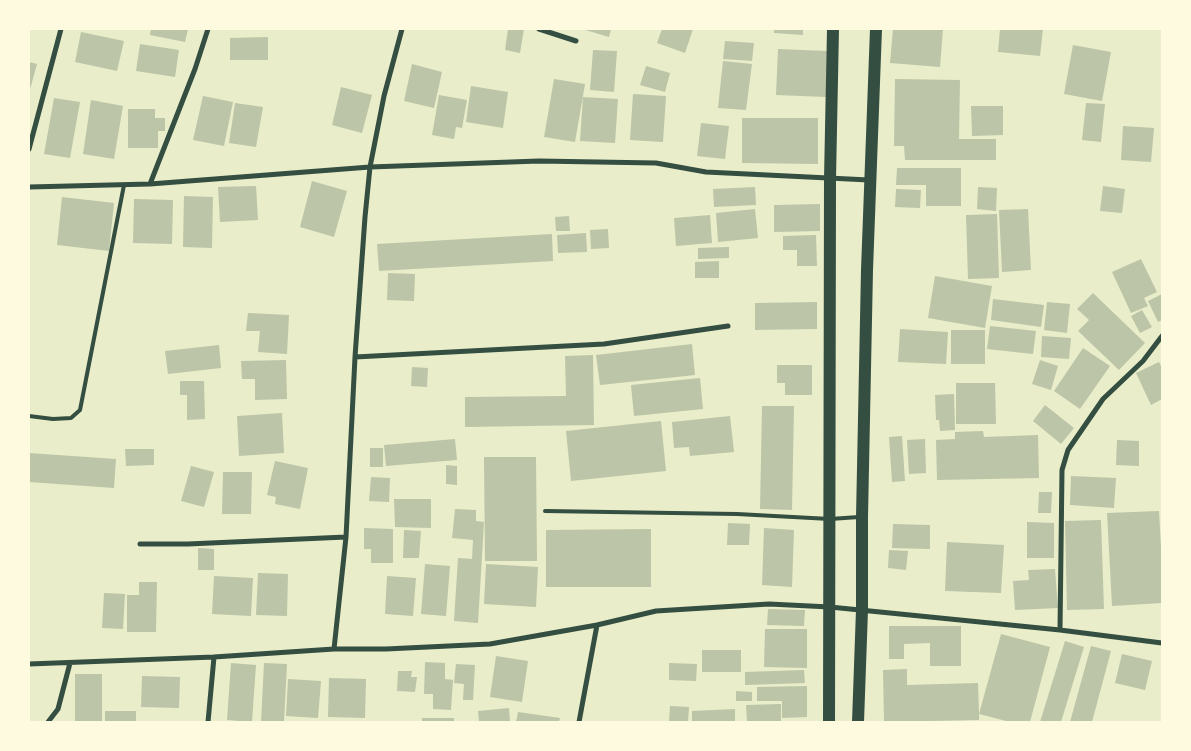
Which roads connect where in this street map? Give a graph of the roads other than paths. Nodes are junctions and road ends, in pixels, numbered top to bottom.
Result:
1 (61, 29) edge
2 (208, 29) edge
3 (402, 29) edge
4 (539, 29) edge
5 (833, 29) edge
6 (876, 29) edge
7 (576, 42) dead end
8 (29, 149) edge
9 (370, 167) junction
10 (830, 179) junction
11 (870, 180) junction
12 (150, 184) junction
13 (124, 185) junction
14 (29, 187) edge
15 (728, 326) dead end
16 (1162, 336) edge
17 (354, 357) junction
18 (29, 416) edge
19 (545, 511) dead end
20 (862, 517) junction
21 (830, 519) junction
22 (346, 537) junction
23 (140, 544) dead end
24 (830, 607) junction
25 (862, 610) junction
26 (597, 625) junction
27 (1060, 630) junction
28 (1162, 643) edge
29 (334, 649) junction
30 (214, 657) junction
31 (70, 663) junction
32 (29, 664) edge
33 (48, 722) edge
34 (208, 722) edge
35 (579, 722) edge
36 (829, 722) edge
37 (858, 722) edge

1 - 8 street
2 - 12 street
3 - 9 street
4 - 7 street
5 - 10 main road
6 - 11 main road
9 - 10 street
9 - 12 street
9 - 17 street
10 - 11 street
10 - 21 main road
11 - 20 main road
12 - 13 street
13 - 14 street
13 - 18 lane
15 - 17 street
16 - 27 street
17 - 22 street
19 - 21 lane
20 - 21 lane
20 - 25 main road
21 - 24 main road
22 - 23 street
22 - 29 street
24 - 25 street
24 - 26 street
24 - 36 main road
25 - 27 street
25 - 37 main road
26 - 29 street
26 - 35 street
27 - 28 street
29 - 30 street
30 - 31 street
30 - 34 street
31 - 32 street
31 - 33 street

